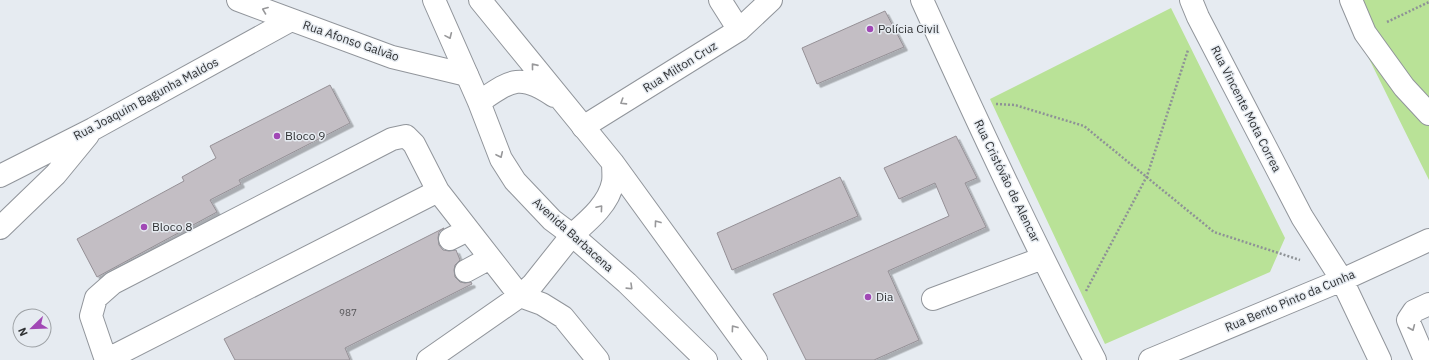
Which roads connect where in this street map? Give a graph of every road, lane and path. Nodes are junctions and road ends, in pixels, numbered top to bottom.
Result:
1 (238, 0) edge
2 (434, 0) edge
3 (480, 0) edge
4 (720, 0) edge
5 (771, 0) edge
6 (922, 0) edge
7 (1351, 0) edge
8 (1429, 2) edge
9 (1194, 9) edge
10 (291, 20) junction
11 (739, 30) junction
12 (1365, 33) junction
13 (466, 75) junction
14 (511, 82) junction
15 (968, 101) junction
16 (479, 102) junction
17 (563, 102) junction
18 (1429, 114) edge
19 (583, 127) junction
20 (93, 129) junction
21 (614, 163) junction
22 (0, 176) edge
23 (1147, 176) junction
24 (438, 191) junction
25 (0, 228) edge
26 (572, 235) junction
27 (1429, 240) edge
28 (490, 258) junction
29 (1044, 258) junction
30 (1304, 262) dead end
31 (466, 271) dead end
32 (1342, 280) junction
33 (520, 296) junction
34 (933, 298) dead end
35 (1429, 304) edge
36 (1072, 317) junction
37 (106, 360) edge
38 (428, 360) edge
39 (598, 360) edge
40 (706, 360) edge
41 (756, 360) edge
42 (1094, 360) edge
43 (1150, 360) edge
44 (1380, 360) edge
45 (1426, 360) edge

10 -> 1 street, Rua Afonso Galvão
2 -> 13 street, Avenida Barbacena
17 -> 3 street
4 - 11 street
5 - 11 street, Rua Milton Cruz
6 - 15 street, Rua Cristóvão de Alencar
7 - 12 street
8 - 12 path
9 - 23 path
9 - 32 street, Rua Vincente Mota Correa
10 - 13 street, Rua Afonso Galvão
10 - 20 street, Rua Joaquim Bagunha Maldos
11 -> 19 street, Rua Milton Cruz
12 - 18 street
13 - 14 street, Rua Afonso Galvão
13 - 16 street, Avenida Barbacena
14 - 16 street
14 - 17 street, Rua Afonso Galvão
15 - 23 path
15 - 29 street, Rua Cristóvão de Alencar
16 -> 26 street, Avenida Barbacena
17 - 19 street
19 - 21 street
20 - 22 street, Rua Joaquim Bagunha Maldos
20 - 25 street
26 -> 21 street
41 -> 21 street
23 - 30 path
23 - 36 path
24 - 28 street
24 - 37 street
24 - 37 street
26 - 33 street
26 -> 40 street, Avenida Barbacena
27 - 32 street, Rua Bento Pinto da Cunha
28 - 31 street
28 - 33 street
29 - 34 street
29 - 36 street, Rua Cristóvão de Alencar
32 - 43 street, Rua Bento Pinto da Cunha
32 - 44 street, Rua Vincente Mota Correa
33 - 38 street
33 - 39 street
35 -> 45 street
36 - 42 street, Rua Cristóvão de Alencar

